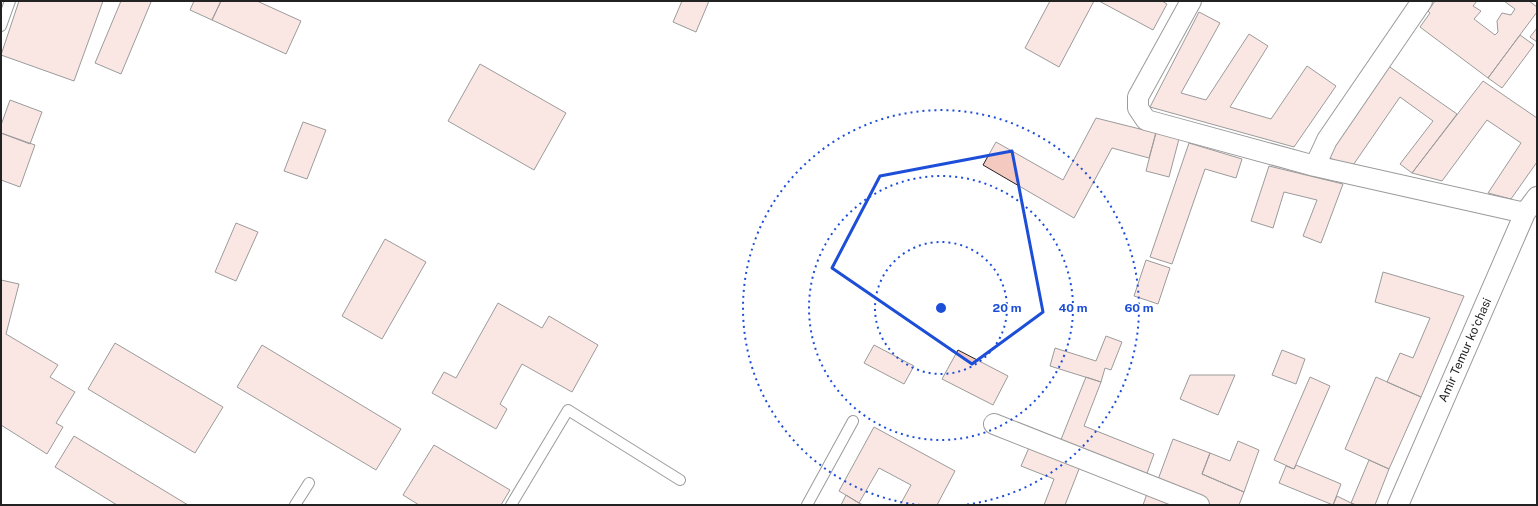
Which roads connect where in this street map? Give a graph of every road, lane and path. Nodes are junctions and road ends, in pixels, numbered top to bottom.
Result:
1 (10, 1) edge
2 (1191, 1) edge
3 (1422, 1) edge
4 (1, 26) edge
5 (1315, 166) junction
6 (1537, 197) edge
7 (1525, 212) junction
8 (853, 421) dead end
9 (994, 424) dead end
10 (680, 480) dead end
11 (309, 483) dead end
12 (295, 505) edge
13 (511, 505) edge
14 (807, 505) edge
15 (1199, 505) edge
16 (1398, 505) edge

1 - 4 lane
2 - 5 street
3 - 5 street
5 - 7 street
6 - 7 street, Amir Temur koʻchasi
7 - 16 street, Amir Temur koʻchasi
8 - 14 lane
9 - 15 street
10 - 13 lane
11 - 12 lane

